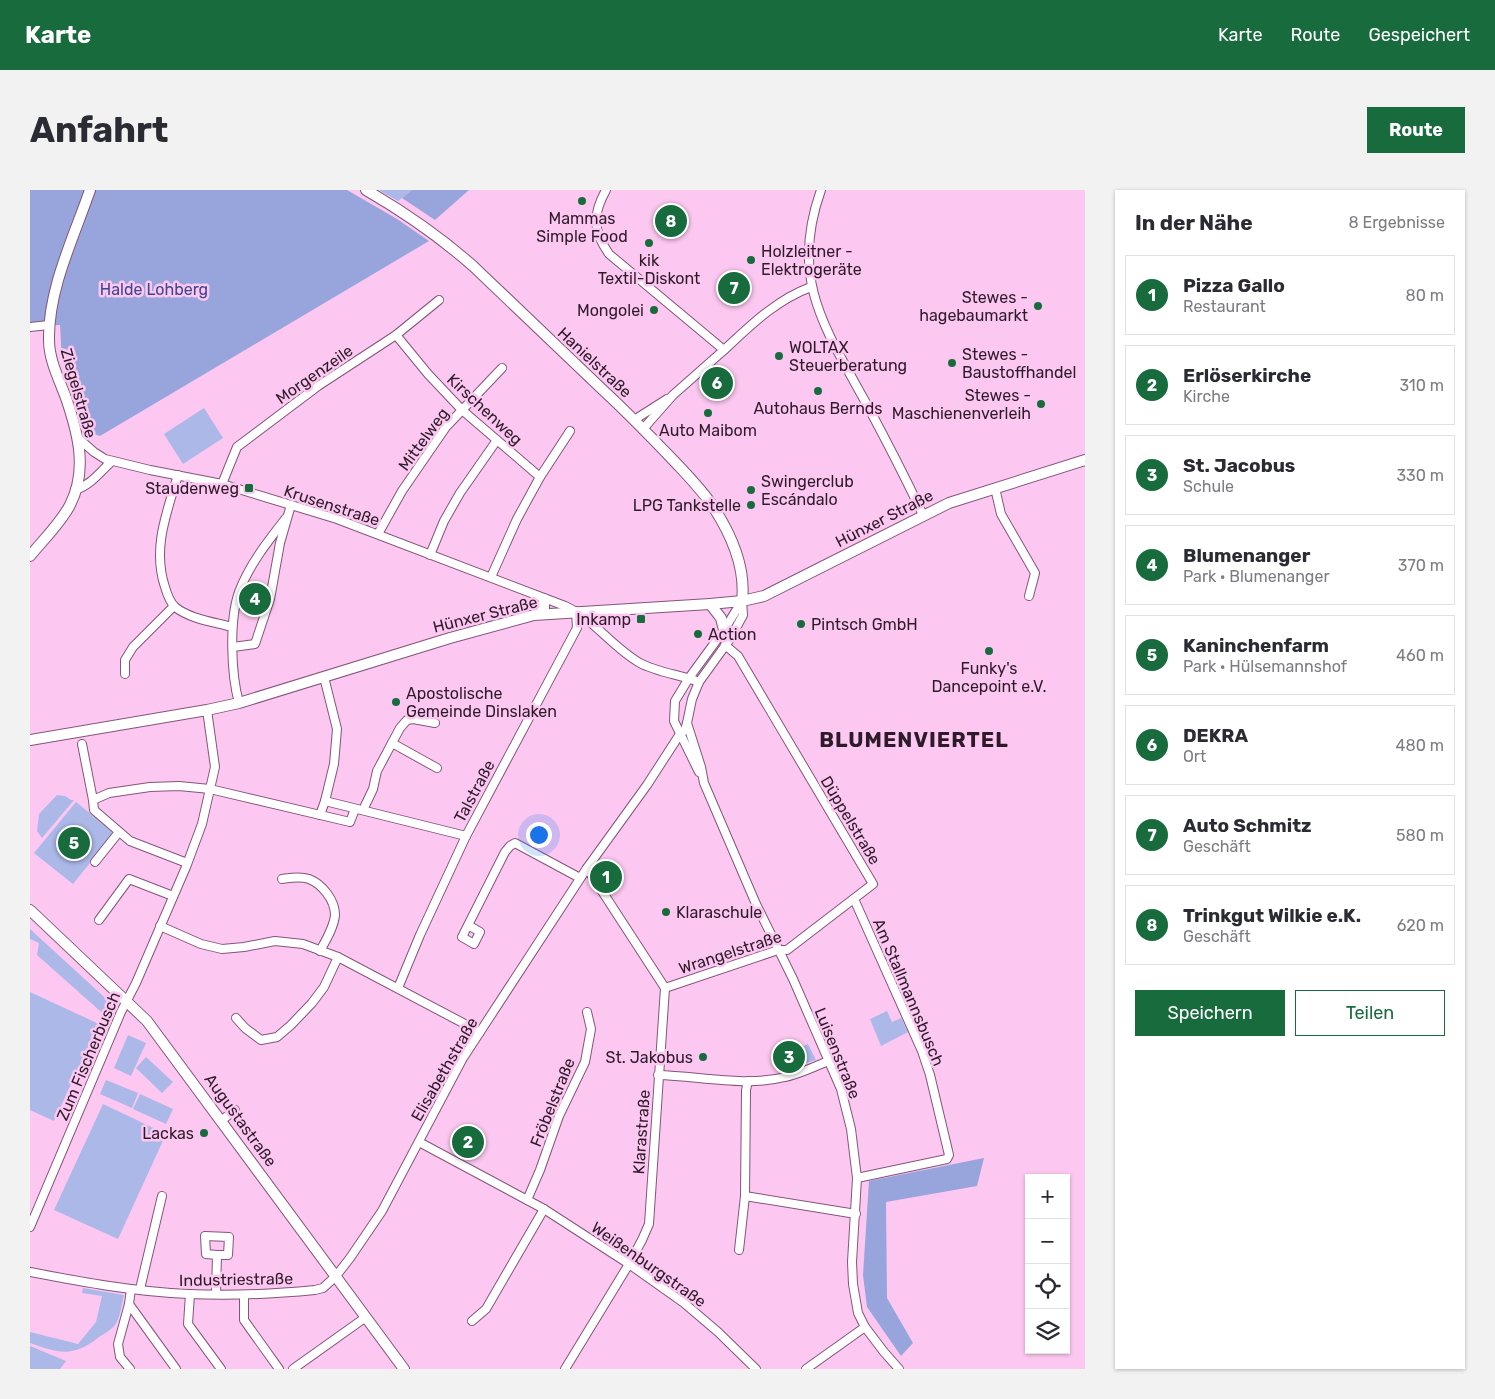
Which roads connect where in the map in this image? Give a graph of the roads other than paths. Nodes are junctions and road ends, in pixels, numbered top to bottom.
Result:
1 (90, 190) edge
2 (366, 190) edge
3 (606, 190) edge
4 (821, 190) edge
5 (811, 287) junction
6 (438, 300) dead end
7 (49, 325) junction
8 (30, 327) edge
9 (396, 335) junction
10 (724, 350) junction
11 (502, 368) dead end
12 (673, 395) junction
13 (462, 410) junction
14 (634, 420) junction
15 (643, 429) junction
16 (570, 431) dead end
17 (78, 438) junction
18 (497, 440) junction
19 (112, 460) junction
20 (1085, 460) edge
21 (178, 475) junction
22 (540, 477) junction
23 (222, 484) junction
24 (995, 488) junction
25 (75, 490) junction
26 (291, 506) junction
27 (923, 515) junction
28 (286, 518) junction
29 (378, 534) junction
30 (430, 555) junction
31 (30, 556) edge
32 (491, 578) junction
33 (1029, 596) dead end
34 (544, 599) junction
35 (742, 601) junction
36 (710, 604) junction
37 (174, 606) junction
38 (576, 611) junction
39 (540, 614) junction
40 (594, 624) junction
41 (232, 627) junction
42 (577, 628) junction
43 (724, 630) junction
44 (725, 645) junction
45 (233, 647) junction
46 (125, 674) dead end
47 (324, 677) junction
48 (689, 678) junction
49 (699, 682) junction
50 (239, 703) junction
51 (207, 710) junction
52 (435, 723) dead end
53 (687, 723) junction
54 (680, 734) junction
55 (30, 740) edge
56 (392, 743) junction
57 (82, 744) dead end
58 (437, 768) dead end
59 (704, 783) junction
60 (210, 789) junction
61 (94, 800) junction
62 (325, 802) junction
63 (355, 809) junction
64 (364, 810) junction
65 (320, 815) junction
66 (119, 832) junction
67 (466, 836) junction
68 (95, 862) dead end
69 (188, 863) junction
70 (587, 868) junction
71 (580, 878) junction
72 (282, 879) dead end
73 (873, 884) joint
74 (173, 896) junction
75 (854, 899) junction
76 (30, 910) edge
77 (99, 920) dead end
78 (468, 925) dead end
79 (160, 926) junction
80 (778, 950) junction
81 (320, 951) junction
82 (338, 957) junction
83 (398, 988) junction
84 (665, 988) junction
85 (127, 1000) junction
86 (587, 1012) dead end
87 (236, 1018) dead end
88 (480, 1032) junction
89 (828, 1060) junction
90 (658, 1075) junction
91 (748, 1081) junction
92 (235, 1110) dead end
93 (222, 1120) junction
94 (419, 1142) junction
95 (858, 1178) junction
96 (162, 1196) dead end
97 (745, 1196) junction
98 (527, 1200) junction
99 (544, 1210) junction
100 (856, 1214) junction
101 (30, 1227) edge
102 (739, 1250) dead end
103 (217, 1255) dead end
104 (629, 1264) junction
105 (30, 1272) edge
106 (336, 1276) junction
107 (136, 1289) junction
108 (190, 1294) junction
109 (216, 1294) junction
110 (244, 1295) junction
111 (129, 1304) junction
112 (366, 1317) junction
113 (472, 1321) dead end
114 (865, 1327) junction
115 (130, 1369) edge
116 (176, 1369) edge
117 (221, 1369) edge
118 (278, 1369) edge
119 (292, 1369) edge
120 (404, 1369) edge
121 (565, 1369) edge
122 (756, 1369) edge
123 (806, 1369) edge
124 (899, 1369) edge

1 - 7 main road, Ziegelstraße
2 - 14 main road, Hanielstraße
3 - 10 street
4 - 5 street
5 - 10 street
5 - 27 street
6 - 9 street, Morgenzeile
7 - 8 street
7 - 17 main road, Ziegelstraße
9 - 13 street, Kirschenweg
9 - 23 street, Morgenzeile
10 - 12 street
11 - 13 street, Mittelweg
12 - 14 street
12 - 15 street
13 - 18 street, Kirschenweg
13 - 29 street, Mittelweg
14 - 15 main road, Hanielstraße
15 - 35 main road, Hanielstraße
16 - 22 street
17 - 19 street, Krusenstraße
17 - 25 main road, Ziegelstraße
18 - 22 street, Kirschenweg
18 - 30 street
19 - 21 street, Krusenstraße
19 - 25 street
20 - 24 main road, Hünxer Straße
21 - 23 street, Krusenstraße
21 - 37 street
22 - 32 street
23 - 26 street, Krusenstraße
24 - 27 main road, Hünxer Straße
24 - 33 street
25 - 31 main road, Ziegelstraße
26 - 28 street
26 - 29 street, Krusenstraße
27 - 35 main road, Hünxer Straße
28 - 41 street
28 - 45 street
29 - 30 street, Krusenstraße
30 - 32 street, Krusenstraße
32 - 34 street, Krusenstraße
34 - 38 street, Krusenstraße
34 - 39 main road
35 - 36 main road, Hünxer Straße
35 - 43 street, Luisenstraße
35 - 44 street, Luisenstraße
36 - 38 main road, Hünxer Straße
36 - 43 main road
37 - 41 street
37 - 46 street
38 - 39 main road, Hünxer Straße
38 - 40 street
38 - 42 street
39 - 47 main road, Hünxer Straße
40 - 42 street
40 - 48 street
41 - 45 street
42 - 67 street, Talstraße
43 - 48 street, Luisenstraße
44 - 49 street, Luisenstraße
44 - 73 street, Düppelstraße
45 - 50 street
47 - 50 main road, Hünxer Straße
47 - 62 street
48 - 49 street
48 - 54 street, Luisenstraße
49 - 53 street, Luisenstraße
50 - 51 main road, Hünxer Straße
51 - 55 main road, Hünxer Straße
51 - 60 street, Zum Fischerbusch
52 - 56 street
53 - 54 street, Luisenstraße
53 - 59 street, Luisenstraße
54 - 59 street, Luisenstraße
54 - 70 street, Elisabethstraße
56 - 58 street
56 - 64 street
57 - 61 street
59 - 80 street, Luisenstraße
60 - 61 street
60 - 65 street
60 - 69 street, Zum Fischerbusch
61 - 66 street
62 - 63 street
62 - 65 street
63 - 64 street
63 - 65 street
64 - 67 street
66 - 68 street
66 - 69 street
67 - 83 street, Talstraße
69 - 74 street, Zum Fischerbusch
70 - 71 street, Elisabethstraße
70 - 84 street
71 - 78 street
71 - 88 street, Elisabethstraße
72 - 81 street
73 - 75 street, Wrangelstraße
74 - 77 street
74 - 79 street, Zum Fischerbusch
75 - 80 street, Wrangelstraße
75 - 95 street, Am Stallmannsbusch
76 - 85 main road, Augustastraße
79 - 81 street
79 - 85 street, Zum Fischerbusch
80 - 84 street, Wrangelstraße
80 - 89 street, Luisenstraße
81 - 82 street
82 - 83 street
82 - 87 street
83 - 88 street
84 - 90 street, Klarastraße
85 - 93 main road, Augustastraße
85 - 101 street, Zum Fischerbusch
86 - 98 street, Fröbelstraße
88 - 94 street, Elisabethstraße
89 - 91 street
89 - 95 street, Luisenstraße
90 - 91 street
90 - 104 street, Klarastraße
91 - 97 street
92 - 93 street
93 - 106 main road, Augustastraße
94 - 98 street, Weißenburgstraße
94 - 106 street, Elisabethstraße
95 - 100 street, Luisenstraße
96 - 107 street
97 - 100 street
97 - 102 street
98 - 99 street, Weißenburgstraße
99 - 104 street, Weißenburgstraße
99 - 113 street
100 - 114 street, Luisenstraße
103 - 109 street
104 - 121 street, Klarastraße
104 - 122 street, Weißenburgstraße
105 - 107 street, Industriestraße
106 - 110 street, Industriestraße
106 - 112 main road, Augustastraße
107 - 108 street, Industriestraße
107 - 111 street
108 - 109 street, Industriestraße
108 - 117 street
109 - 110 street, Industriestraße
110 - 118 street
111 - 115 street
111 - 116 street
112 - 119 street
112 - 120 main road, Augustastraße
114 - 123 street
114 - 124 street, Luisenstraße

